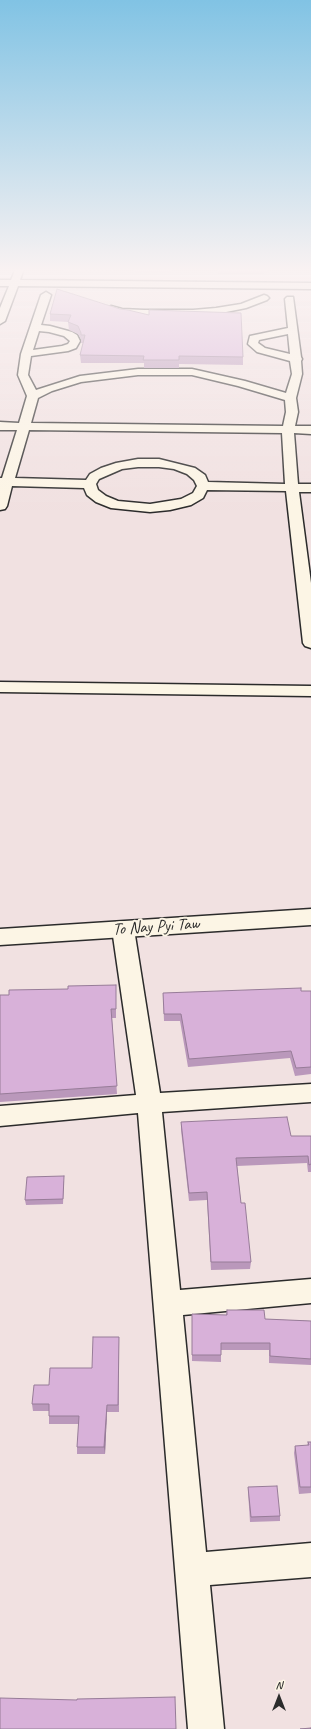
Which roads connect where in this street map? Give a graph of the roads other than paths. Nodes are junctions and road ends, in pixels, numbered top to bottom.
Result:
1 (28, 349) edge
2 (65, 349) edge
3 (259, 349) edge
4 (295, 349) edge
5 (26, 354) junction
6 (297, 359) junction
7 (23, 375) junction
8 (80, 379) junction
9 (295, 380) junction
10 (241, 383) junction
11 (34, 396) junction
12 (290, 398) junction
13 (0, 426) edge
14 (25, 426) junction
15 (288, 430) junction
16 (311, 430) edge
17 (4, 482) edge
18 (90, 484) junction
19 (203, 486) junction
20 (292, 488) junction
21 (311, 488) edge
22 (0, 506) edge
23 (311, 642) edge
24 (0, 687) edge
25 (311, 691) edge
26 (311, 917) edge
27 (123, 929) junction
28 (0, 937) edge
29 (311, 1092) edge
30 (149, 1103) junction
31 (0, 1116) edge
32 (311, 1291) edge
33 (167, 1304) junction
34 (311, 1560) edge
35 (192, 1570) junction
36 (206, 1729) edge

1 - 5 street
2 - 5 street
3 - 6 street
4 - 6 street
5 - 7 street
6 - 9 street
7 - 8 street
7 - 11 street
8 - 10 street
8 - 11 street
9 - 10 street
9 - 12 street
10 - 12 street
11 - 14 street
12 - 15 street
13 - 14 street
14 - 15 street
14 - 17 street
15 - 16 street
15 - 20 street
17 - 18 street
17 - 22 street
18 - 19 street
18 - 19 street
19 - 20 street
20 - 21 street
20 - 23 street
24 - 25 street
26 - 27 main road, To Nay Pyi Taw
27 - 28 main road, To Nay Pyi Taw
27 - 30 street
29 - 30 street
30 - 31 street
30 - 33 street
32 - 33 street
33 - 35 street
34 - 35 street
35 - 36 street

